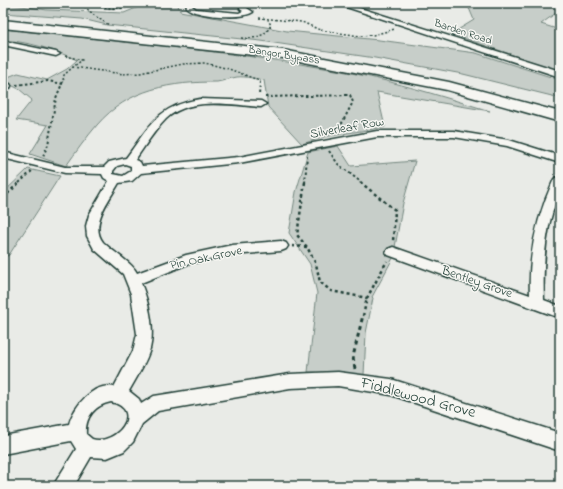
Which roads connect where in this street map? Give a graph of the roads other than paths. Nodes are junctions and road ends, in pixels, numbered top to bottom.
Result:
1 (189, 3) edge
2 (243, 3) edge
3 (337, 3) edge
4 (249, 12) junction
5 (259, 18) road end
6 (3, 20) edge
7 (3, 24) edge
8 (3, 43) edge
9 (56, 54) road end
10 (560, 74) edge
11 (259, 104) road end
12 (560, 108) edge
13 (560, 117) edge
14 (3, 155) edge
15 (560, 160) edge
16 (129, 161) junction
17 (138, 170) junction
18 (111, 175) junction
19 (560, 179) edge
20 (281, 246) road end
21 (393, 252) road end
22 (134, 280) junction
23 (537, 304) junction
24 (560, 312) edge
25 (119, 395) junction
26 (136, 418) junction
27 (76, 431) junction
28 (560, 442) edge
29 (3, 445) edge
30 (86, 447) junction
31 (63, 486) edge

1 - 4 street
2 - 4 street
3 - 10 street, Barden Road
4 - 5 street
6 - 12 main road, Bangor Bypass
7 - 13 main road, Bangor Bypass
8 - 9 street
11 - 16 street
14 - 18 street
15 - 17 street, Silverleaf Row
16 - 17 street
16 - 18 street
17 - 18 street
18 - 22 street
19 - 23 street
20 - 22 street, Pin Oak Grove
21 - 23 street, Bentley Grove
22 - 25 street
23 - 24 street, Bentley Grove
25 - 26 street
25 - 27 street
26 - 28 street, Fiddlewood Grove
26 - 30 street
27 - 29 street
27 - 30 street
30 - 31 street

